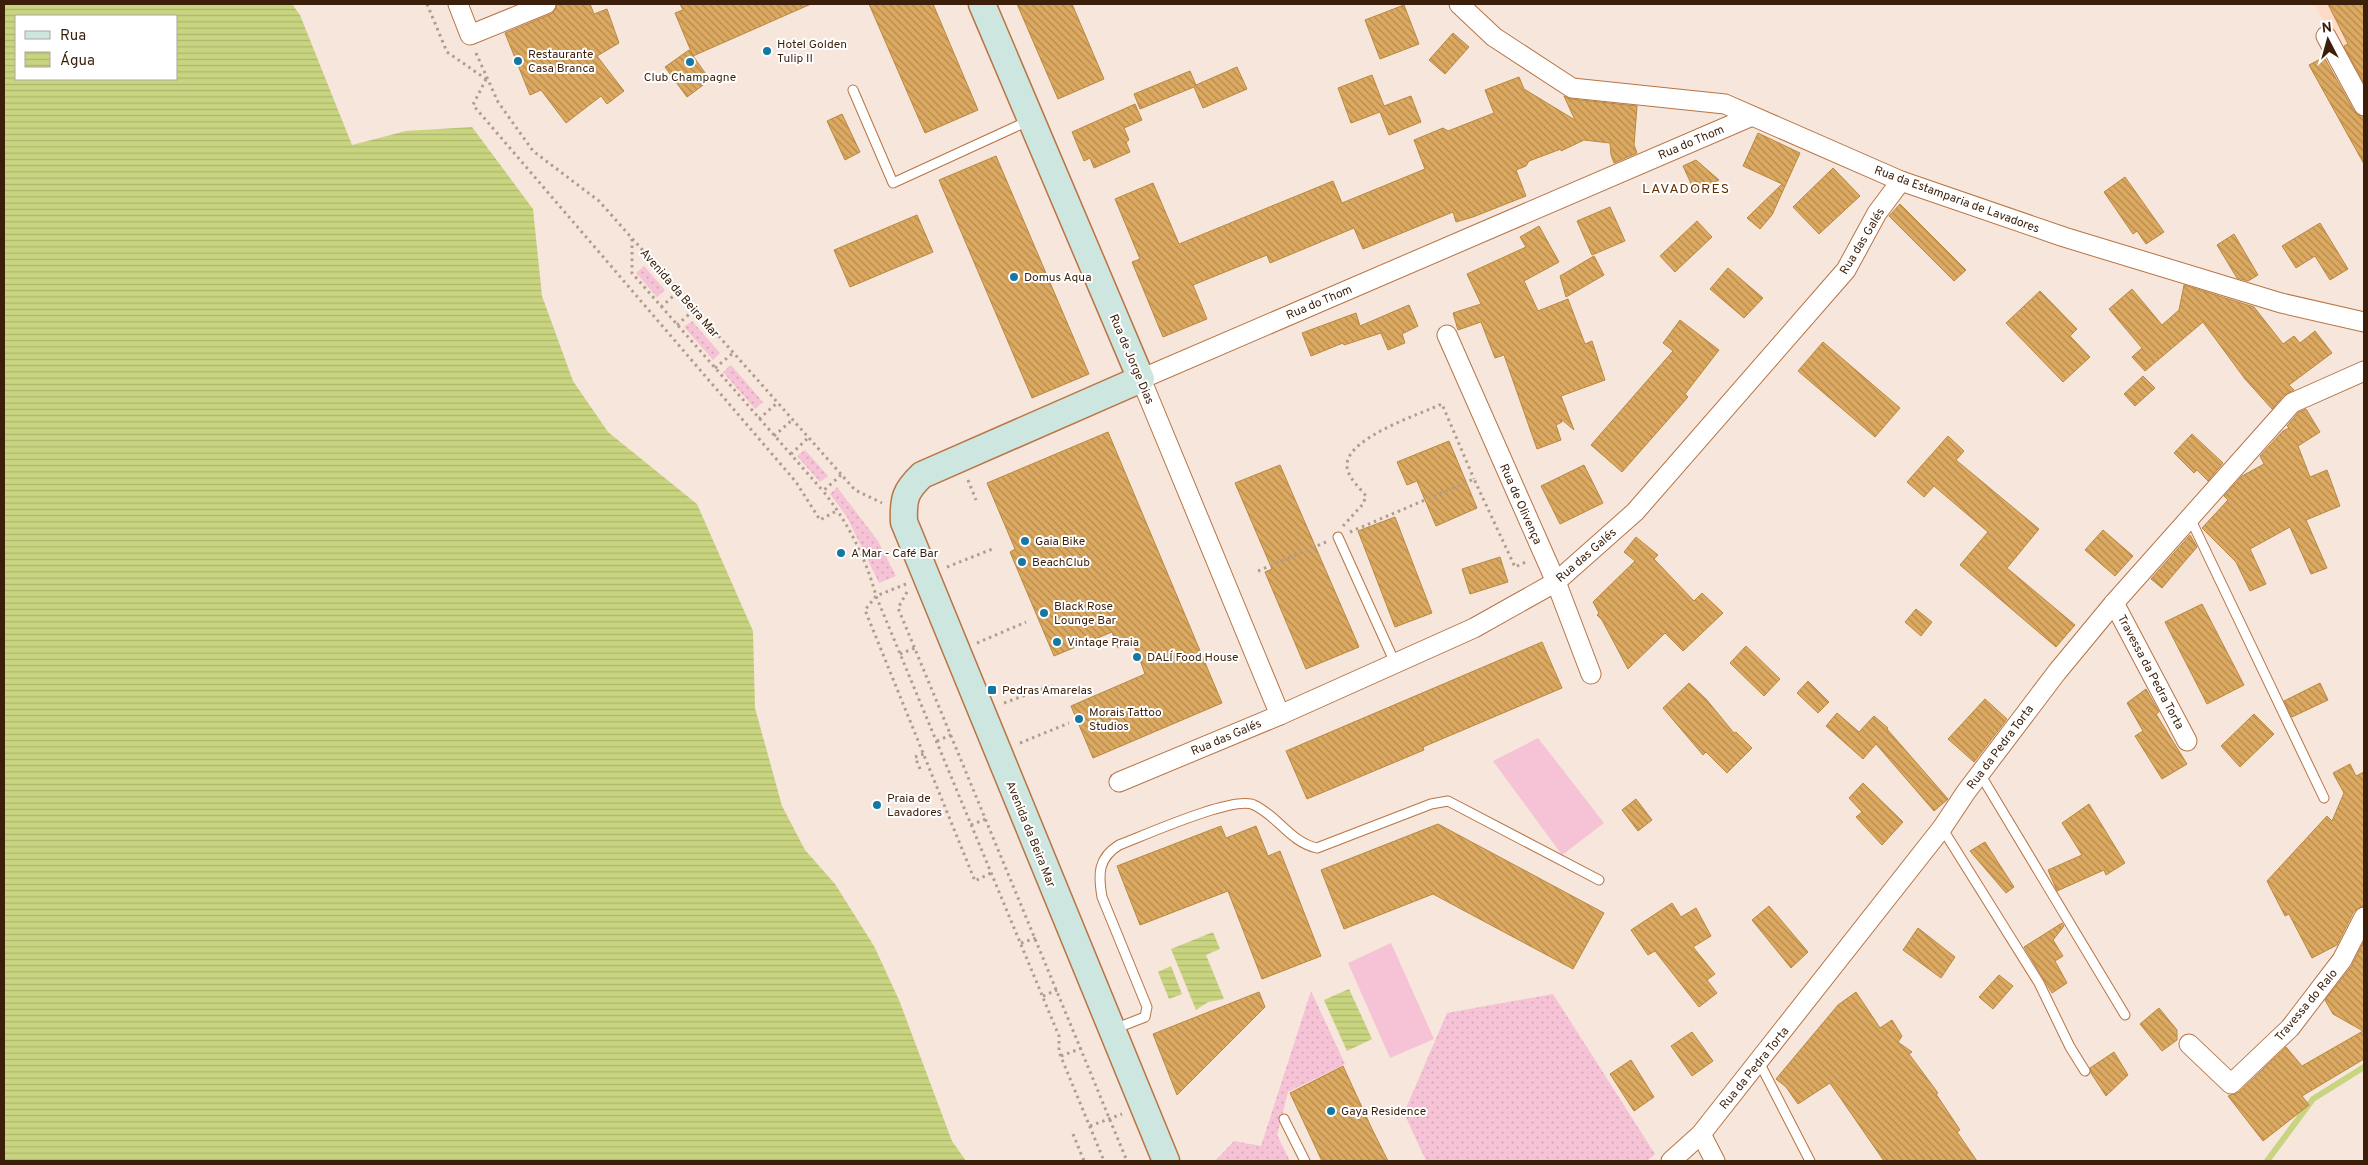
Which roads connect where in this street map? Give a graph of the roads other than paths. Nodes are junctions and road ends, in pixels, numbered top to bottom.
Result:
1 (458, 4) edge
2 (546, 4) edge
3 (982, 4) edge
4 (1459, 4) edge
5 (2326, 36) dead end
6 (854, 90) dead end
7 (2364, 106) edge
8 (1752, 116) junction
9 (1032, 119) junction
10 (1901, 181) junction
11 (2364, 322) edge
12 (1447, 335) dead end
13 (2364, 371) edge
14 (1141, 379) junction
15 (891, 504) joint
16 (2190, 518) junction
17 (1338, 537) road end
18 (1556, 582) junction
19 (2114, 603) junction
20 (1395, 663) junction
21 (1591, 674) dead end
22 (1280, 715) junction
23 (2187, 741) dead end
24 (1980, 774) junction
25 (1119, 782) dead end
26 (2324, 798) dead end
27 (1942, 828) junction
28 (1599, 880) dead end
29 (2364, 917) edge
30 (2125, 1015) dead end
31 (1112, 1030) junction
32 (2189, 1044) dead end
33 (1759, 1062) junction
34 (2085, 1071) dead end
35 (1284, 1119) dead end
36 (1701, 1134) junction
37 (1166, 1161) edge
38 (1304, 1161) edge
39 (1671, 1161) edge
40 (1715, 1161) edge
41 (1810, 1161) edge

1 - 2 street
3 - 9 main road, Rua de Jorge Dias
4 - 8 street, Rua da Estamparia de Lavadores
5 - 7 street
6 - 9 lane
8 - 10 street, Rua da Estamparia de Lavadores
8 - 14 street, Rua do Thom
9 - 14 main road, Rua de Jorge Dias
10 - 11 street, Rua da Estamparia de Lavadores
10 - 18 street, Rua das Galés
12 - 18 street, Rua de Olivença
13 - 16 street, Rua da Pedra Torta
14 - 15 main road, Rua do Thom
14 - 22 street, Rua de Jorge Dias
15 - 31 main road, Avenida da Beira Mar
16 - 19 street, Rua da Pedra Torta
16 - 26 lane
17 - 20 lane
18 - 20 street, Rua das Galés
18 - 21 street, Rua de Olivença
19 - 23 street, Travessa da Pedra Torta
19 - 24 street, Rua da Pedra Torta
20 - 22 street, Rua das Galés
22 - 25 street, Rua das Galés
24 - 27 street, Rua da Pedra Torta
24 - 30 lane
27 - 33 street, Rua da Pedra Torta
27 - 34 lane
28 - 31 lane
29 - 32 street, Travessa do Ralo
31 - 37 main road, Avenida da Beira Mar
33 - 36 street, Rua da Pedra Torta
33 - 41 lane
35 - 38 lane
36 - 39 street, Rua da Pedra Torta
36 - 40 street

